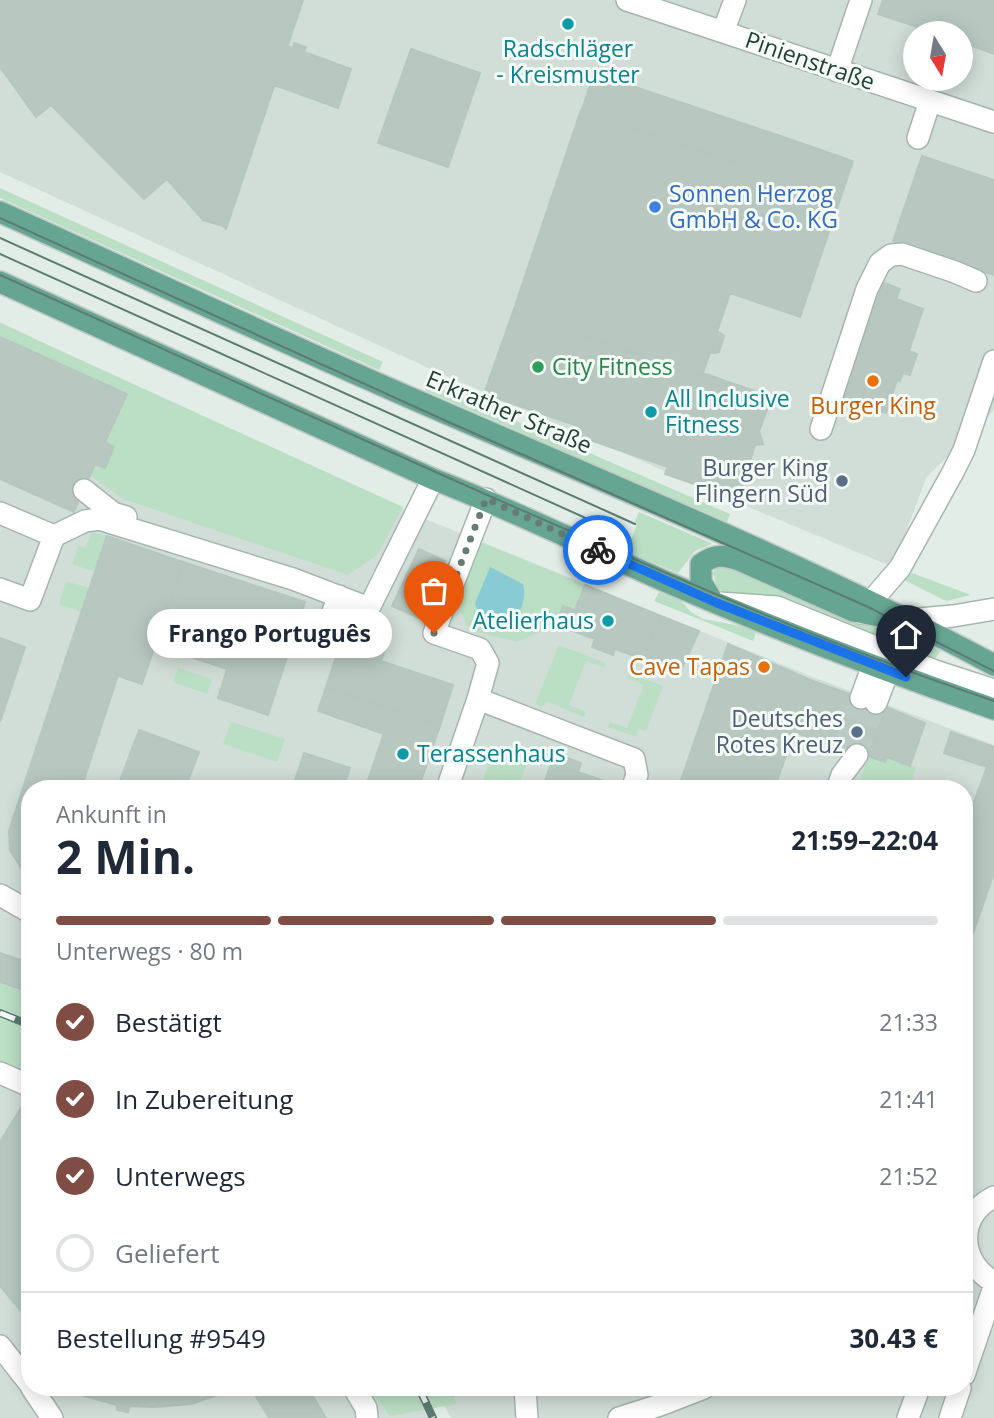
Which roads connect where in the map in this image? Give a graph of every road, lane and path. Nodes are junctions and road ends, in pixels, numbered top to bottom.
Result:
1 (627, 0) edge
2 (735, 0) edge
3 (861, 0) edge
4 (723, 32) junction
5 (837, 71) junction
6 (930, 101) junction
7 (994, 122) edge
8 (918, 138) dead end
9 (0, 212) edge
10 (976, 281) dead end
11 (0, 282) edge
12 (994, 361) edge
13 (990, 387) edge
14 (821, 429) dead end
15 (433, 479) junction
16 (83, 490) dead end
17 (486, 499) junction
18 (0, 513) edge
19 (112, 517) junction
20 (54, 536) junction
21 (0, 589) edge
22 (339, 596) junction
23 (374, 598) junction
24 (715, 601) junction
25 (866, 608) junction
26 (992, 610) edge
27 (908, 620) junction
28 (330, 622) dead end
29 (994, 665) edge
30 (881, 668) junction
31 (994, 690) edge
32 (478, 699) junction
33 (869, 701) tunnel mouth
34 (994, 709) edge
35 (850, 752) tunnel mouth
36 (450, 780) edge
37 (635, 780) edge
38 (841, 780) edge
39 (0, 895) edge
40 (21, 907) edge
41 (1, 1075) edge
42 (21, 1083) edge
43 (994, 1197) edge
44 (973, 1216) edge
45 (973, 1267) edge
46 (994, 1284) edge
47 (0, 1346) edge
48 (973, 1348) edge
49 (21, 1373) edge
50 (38, 1396) edge
51 (359, 1396) edge
52 (526, 1396) edge
53 (683, 1396) edge
54 (916, 1396) edge
55 (957, 1396) edge
56 (52, 1418) edge
57 (367, 1418) edge
58 (527, 1418) edge
59 (618, 1418) edge
60 (908, 1418) edge
61 (950, 1418) edge

1 - 4 street, Pinienstraße
2 - 4 street
3 - 5 street
4 - 5 street, Pinienstraße
5 - 6 street, Pinienstraße
6 - 7 street, Pinienstraße
6 - 8 street
9 - 25 main road, Erkrather Straße
10 - 14 street
11 - 15 main road
12 - 13 street
13 - 25 street
15 - 17 main road
15 - 23 street
16 - 19 street
17 - 24 main road
17 - 32 street
18 - 20 street
19 - 20 street
19 - 22 street
19 - 23 street
20 - 21 street
22 - 23 street
22 - 28 street
24 - 25 main road
24 - 30 main road
24 - 31 street
25 - 27 main road, Erkrather Straße
26 - 27 street
27 - 29 main road, Erkrather Straße
30 - 33 street
30 - 34 main road
32 - 36 street
32 - 37 street
35 - 38 street
39 - 40 street
41 - 42 street
43 - 44 street
45 - 46 street
46 - 48 street
47 - 49 street
50 - 56 street
51 - 57 street
52 - 58 street
53 - 59 street
54 - 60 street
55 - 61 street

